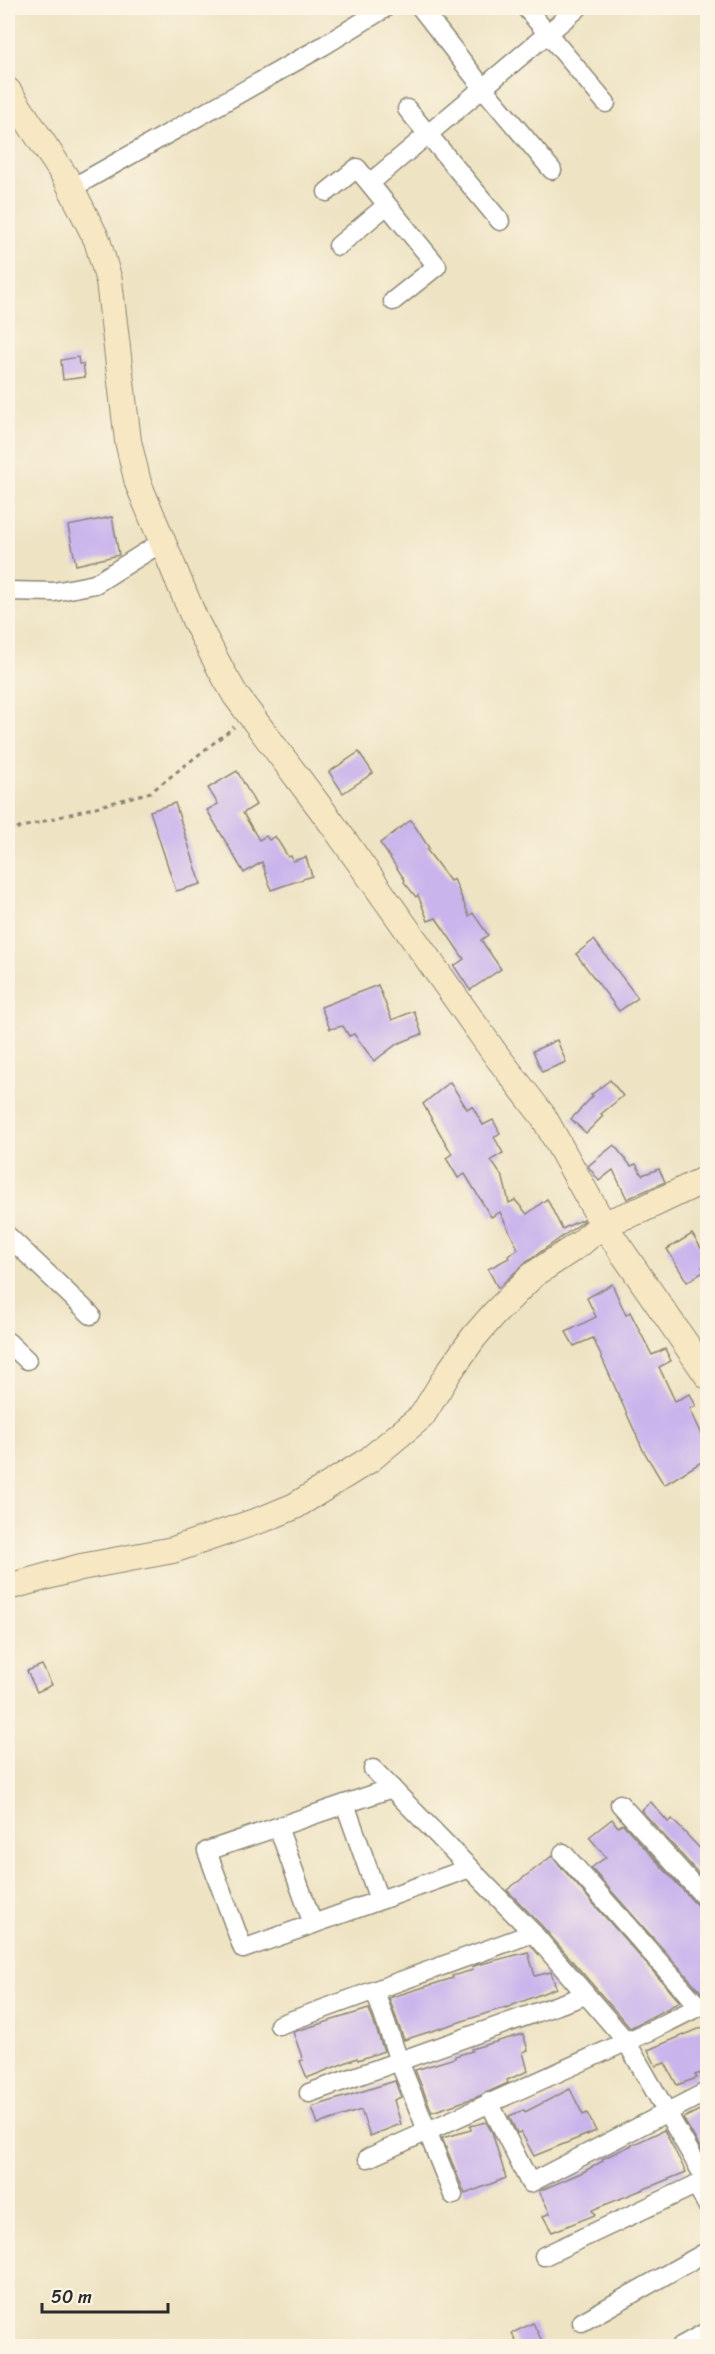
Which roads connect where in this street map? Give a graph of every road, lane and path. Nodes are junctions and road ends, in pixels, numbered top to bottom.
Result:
1 (385, 8) edge
2 (421, 8) edge
3 (526, 8) edge
4 (578, 8) edge
5 (547, 33) junction
6 (483, 88) junction
7 (8, 91) edge
8 (606, 103) dead end
9 (407, 109) dead end
10 (429, 134) junction
11 (552, 170) dead end
12 (370, 183) junction
13 (72, 188) junction
14 (327, 192) dead end
15 (387, 205) junction
16 (500, 221) dead end
17 (338, 246) dead end
18 (393, 301) dead end
19 (162, 542) junction
20 (8, 591) edge
21 (250, 715) junction
22 (8, 831) edge
23 (708, 1178) edge
24 (603, 1224) junction
25 (8, 1236) edge
26 (91, 1315) dead end
27 (8, 1342) edge
28 (27, 1360) dead end
29 (708, 1376) edge
30 (8, 1587) edge
31 (373, 1769) dead end
32 (392, 1788) junction
33 (345, 1804) junction
34 (620, 1804) dead end
35 (278, 1827) junction
36 (562, 1853) dead end
37 (470, 1868) junction
38 (379, 1900) junction
39 (708, 1900) edge
40 (314, 1924) junction
41 (533, 1933) junction
42 (375, 1990) junction
43 (586, 1995) junction
44 (703, 2005) edge
45 (279, 2025) dead end
46 (626, 2041) junction
47 (399, 2061) junction
48 (708, 2091) edge
49 (309, 2093) dead end
50 (489, 2102) junction
51 (666, 2112) junction
52 (427, 2130) junction
53 (368, 2158) dead end
54 (703, 2181) edge
55 (453, 2195) dead end
56 (708, 2207) edge
57 (708, 2251) edge
58 (544, 2256) dead end
59 (582, 2322) dead end
60 (708, 2331) edge
61 (681, 2346) edge

1 - 13 street
2 - 6 street
3 - 5 street
4 - 5 street
5 - 6 street
5 - 8 street
6 - 10 street
6 - 11 street
7 - 13 street
9 - 10 street
10 - 12 street
10 - 16 street
12 - 14 street
12 - 15 street
13 - 19 street
15 - 17 street
15 - 18 street
19 - 20 street
19 - 21 street
21 - 22 path
21 - 24 street
23 - 24 street
24 - 29 street
24 - 30 street
25 - 26 street
27 - 28 street
31 - 32 street
32 - 33 street
32 - 37 street
33 - 35 street
33 - 38 street
34 - 39 street
35 - 40 street
35 - 40 street
36 - 44 street
37 - 38 street
37 - 41 street
38 - 40 street
41 - 42 street
41 - 43 street
42 - 45 street
42 - 47 street
43 - 46 street
43 - 47 street
44 - 46 street
46 - 50 street
46 - 51 street
47 - 49 street
47 - 52 street
48 - 51 street
50 - 51 street
50 - 52 street
51 - 54 street
52 - 53 street
52 - 55 street
54 - 56 street
54 - 58 street
57 - 59 street
60 - 61 street

